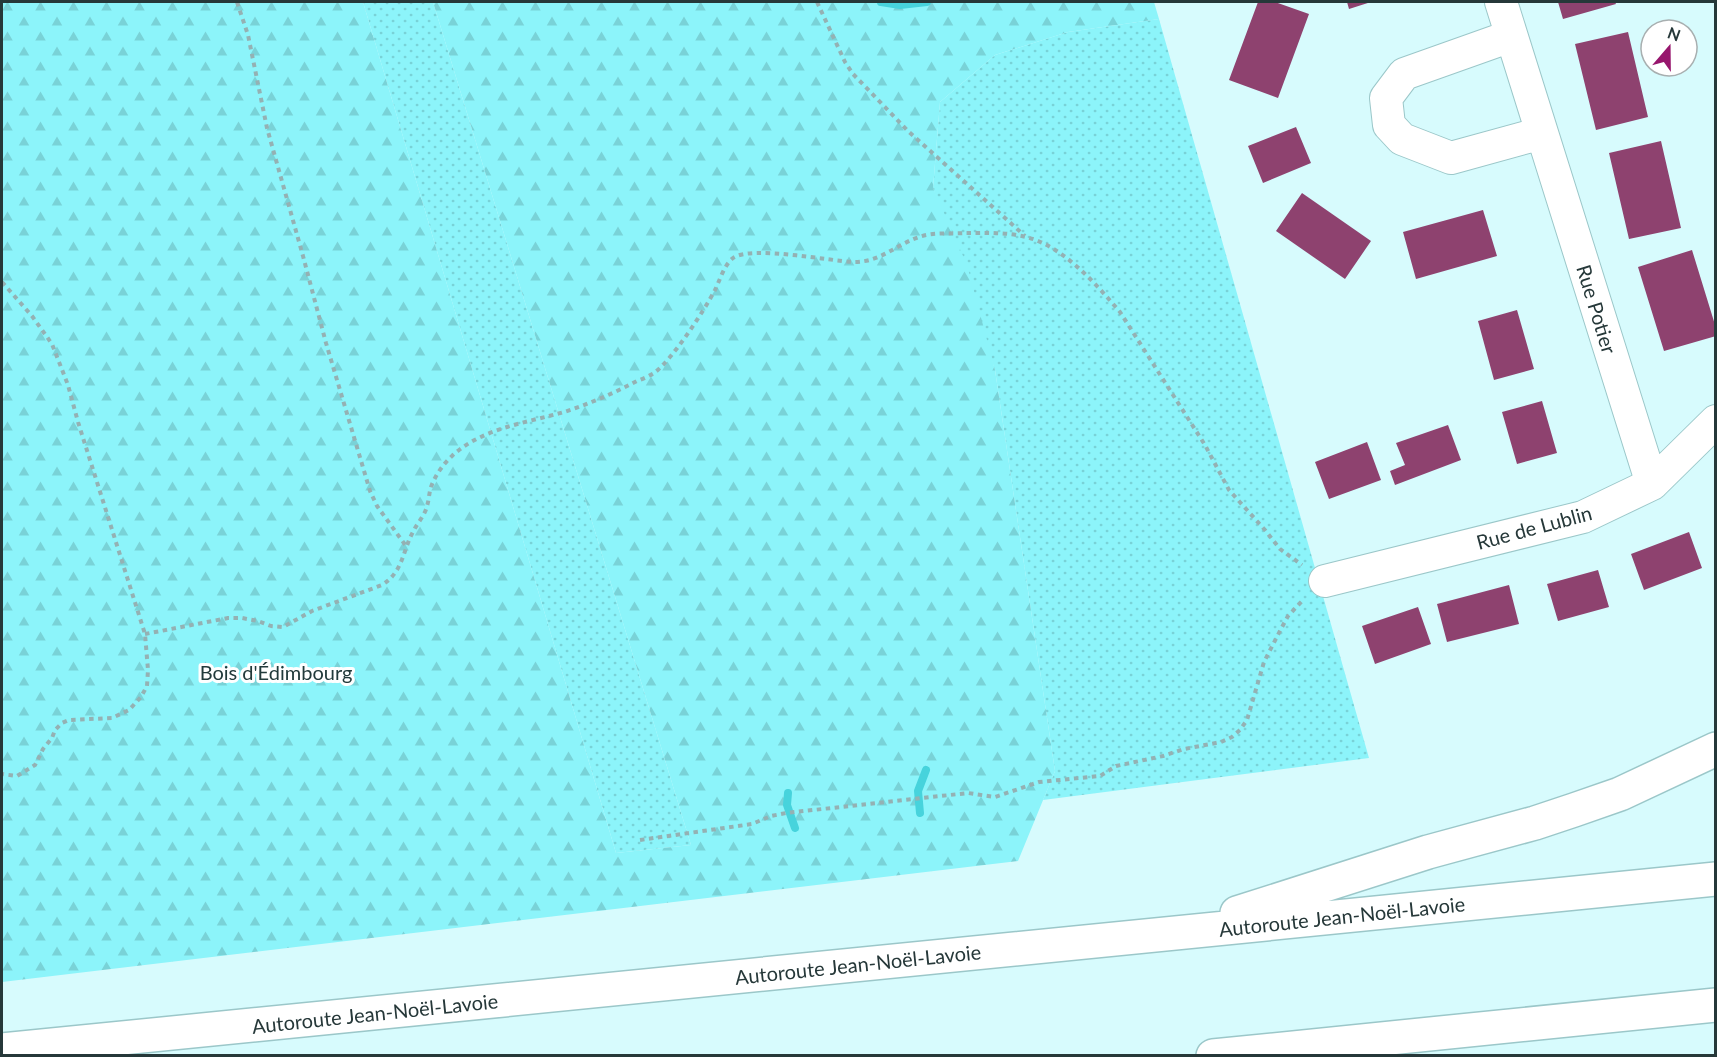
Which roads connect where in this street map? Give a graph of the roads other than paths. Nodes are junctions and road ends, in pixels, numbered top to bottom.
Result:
1 (1501, 2) edge
2 (1511, 36) junction
3 (1542, 134) junction
4 (1716, 421) edge
5 (1652, 484) junction
6 (1325, 581) road end
7 (1716, 749) edge
8 (1716, 879) edge
9 (1175, 932) junction
10 (1716, 1005) edge
11 (2, 1050) edge
12 (1213, 1056) edge

1 - 2 street, Rue Potier
2 - 3 street, Rue Potier
2 - 3 street
3 - 5 street, Rue Potier
4 - 5 street, Rue de Lublin
5 - 6 street, Rue de Lublin
7 - 9 highway
8 - 9 highway, Autoroute Jean-Noël-Lavoie
9 - 11 highway, Autoroute Jean-Noël-Lavoie
10 - 12 highway

